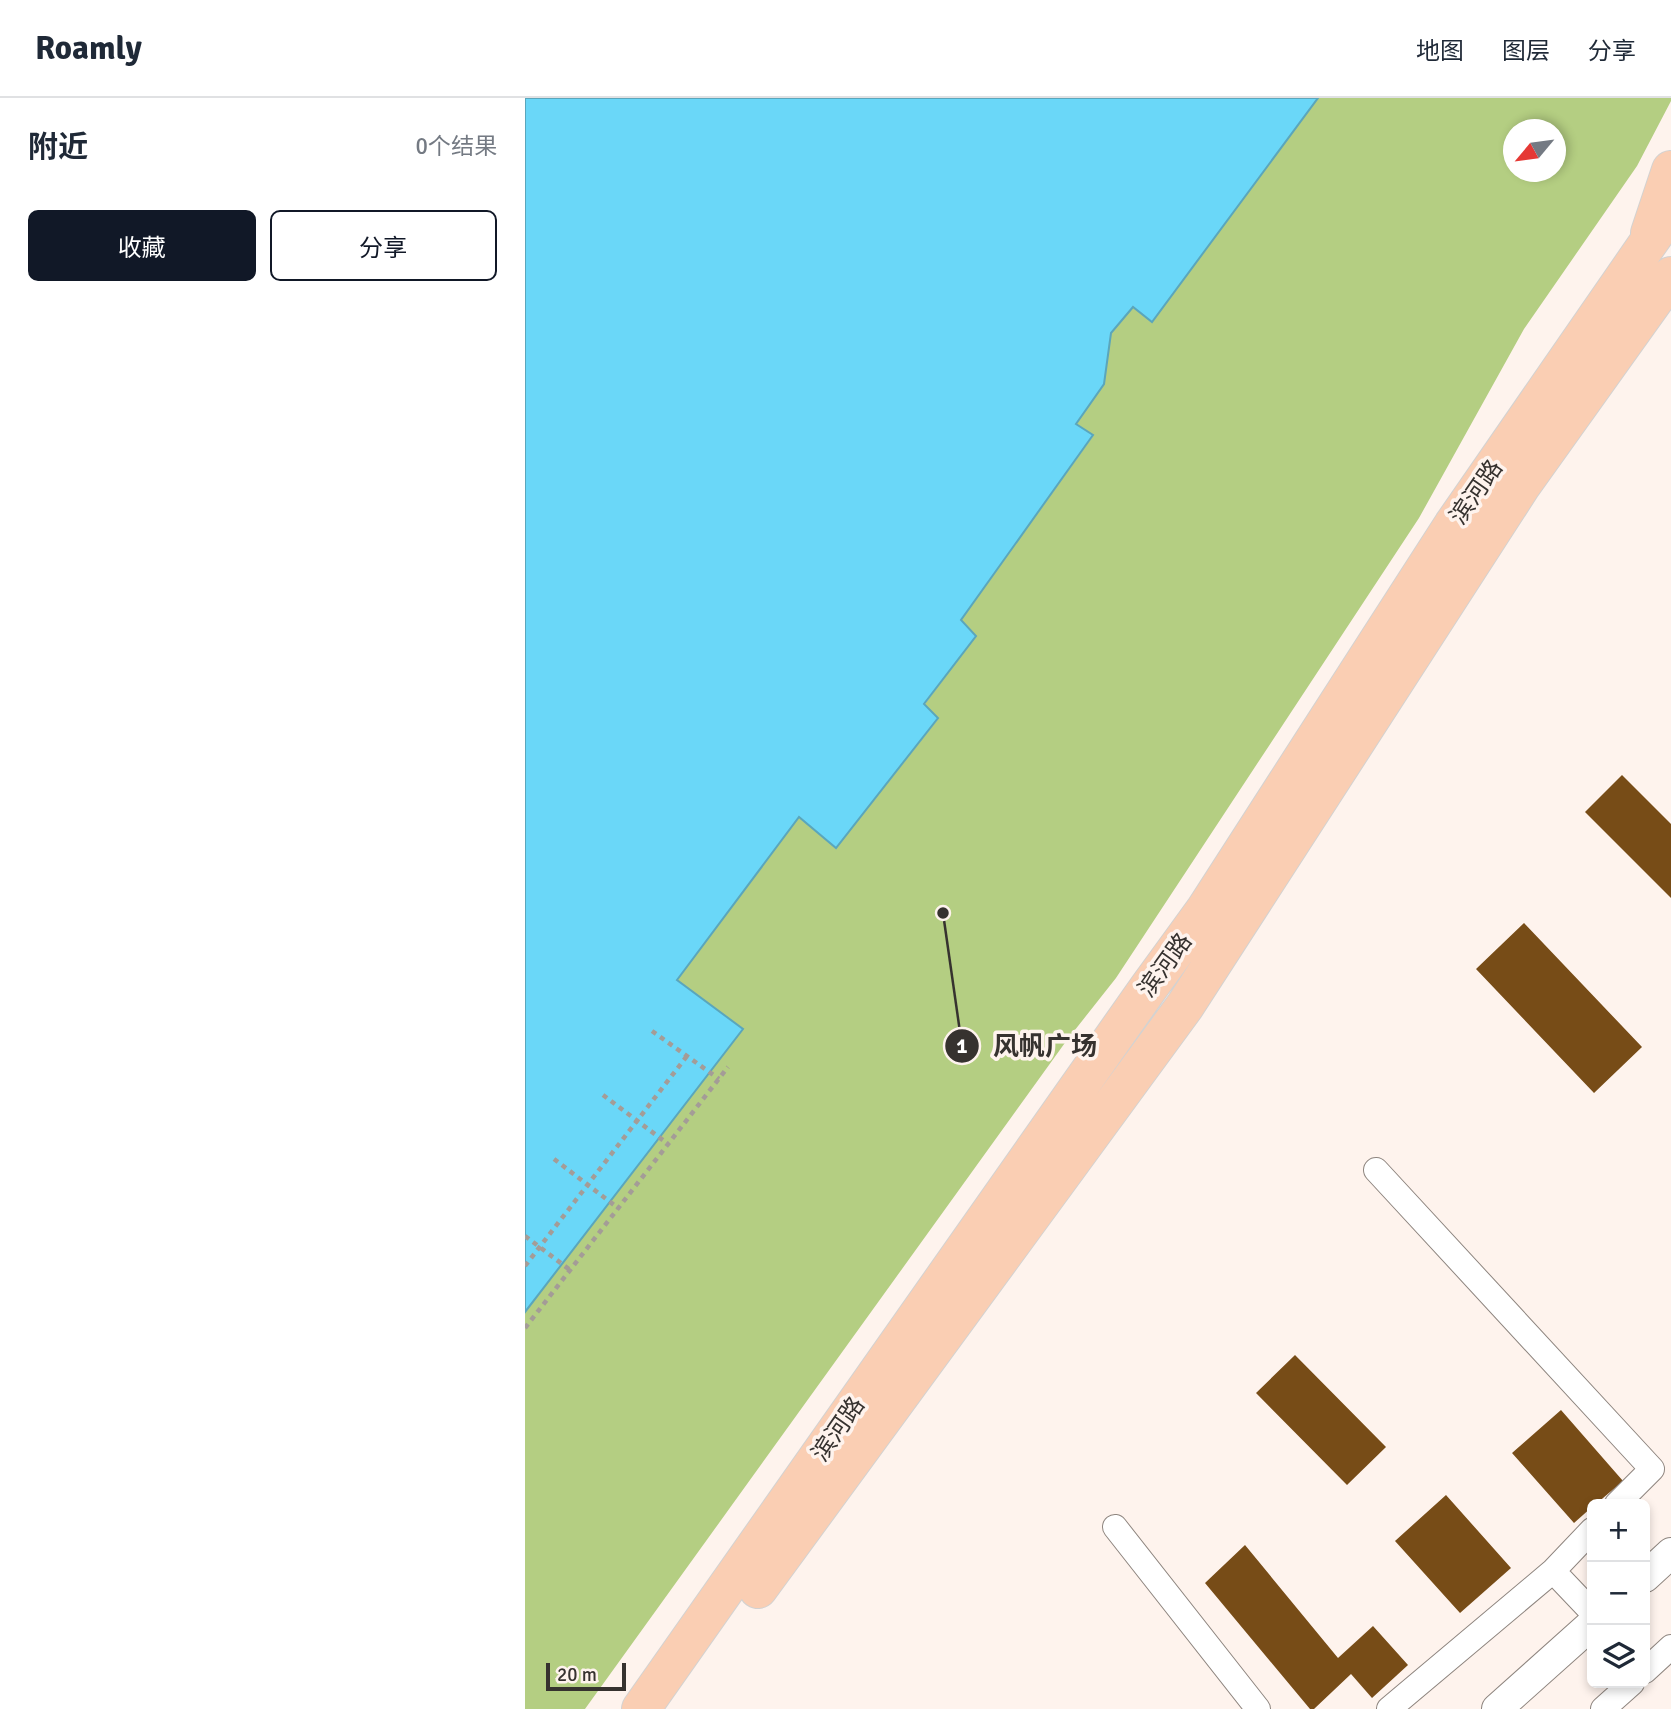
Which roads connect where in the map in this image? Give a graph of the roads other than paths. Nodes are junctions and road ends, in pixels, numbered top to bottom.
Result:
1 (1671, 170) edge
2 (1671, 210) edge
3 (1645, 248) junction
4 (1671, 276) edge
5 (1376, 1170) dead end
6 (1623, 1499) edge
7 (1115, 1527) dead end
8 (1587, 1535) edge
9 (1671, 1553) edge
10 (1553, 1571) junction
11 (1650, 1572) edge
12 (1587, 1607) edge
13 (1591, 1625) edge
14 (1671, 1647) edge
15 (1650, 1666) edge
16 (1626, 1688) edge
17 (641, 1709) edge
18 (670, 1709) edge
19 (1258, 1709) edge
20 (1389, 1709) edge
21 (1497, 1709) edge
22 (1603, 1709) edge

1 - 3 main road
2 - 3 main road, 滨河路
3 - 17 main road, 滨河路
4 - 18 main road, 滨河路
5 - 6 street
7 - 19 street
8 - 10 street
9 - 11 street
10 - 12 street
10 - 20 street
13 - 21 street
14 - 15 street
16 - 22 street

